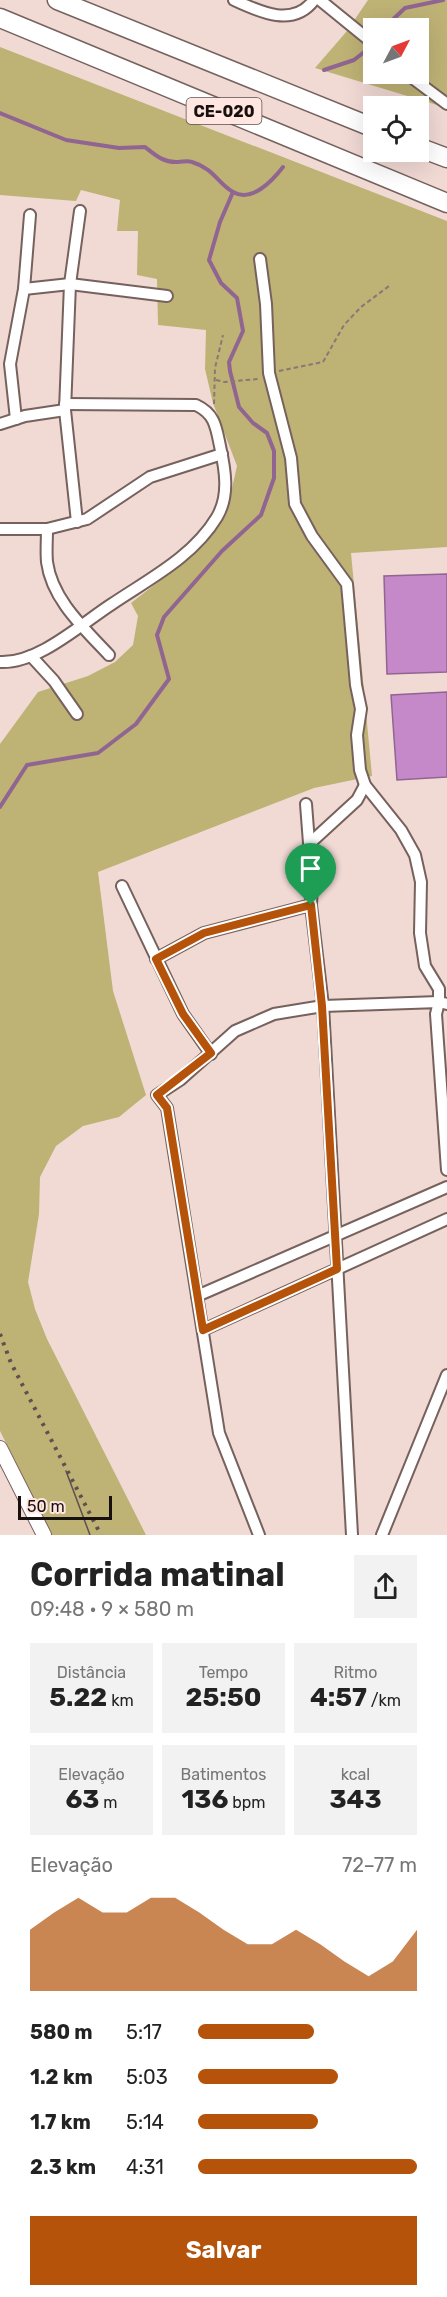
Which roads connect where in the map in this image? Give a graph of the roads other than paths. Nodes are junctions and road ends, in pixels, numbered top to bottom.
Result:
1 (57, 0) edge
2 (234, 0) edge
3 (314, 0) edge
4 (320, 0) edge
5 (0, 18) edge
6 (363, 35) edge
7 (420, 84) edge
8 (447, 104) edge
9 (363, 124) edge
10 (429, 151) edge
11 (447, 158) edge
12 (447, 203) edge
13 (80, 212) dead end
14 (30, 215) dead end
15 (260, 260) dead end
16 (69, 284) junction
17 (24, 289) junction
18 (167, 296) dead end
19 (65, 407) junction
20 (16, 419) junction
21 (0, 424) edge
22 (222, 454) junction
23 (78, 522) junction
24 (0, 529) edge
25 (47, 529) junction
26 (82, 626) junction
27 (109, 655) dead end
28 (31, 656) junction
29 (0, 662) edge
30 (76, 714) dead end
31 (365, 785) junction
32 (306, 804) dead end
33 (309, 844) junction
34 (122, 886) dead end
35 (311, 905) junction
36 (156, 959) junction
37 (443, 1003) edge
38 (322, 1006) junction
39 (211, 1053) junction
40 (447, 1170) edge
41 (447, 1187) edge
42 (447, 1219) edge
43 (335, 1235) junction
44 (337, 1269) junction
45 (197, 1296) junction
46 (203, 1330) junction
47 (447, 1378) edge
48 (0, 1448) edge
49 (44, 1535) edge
50 (260, 1535) edge
51 (352, 1535) edge
52 (382, 1535) edge

1 - 9 highway, CE-020
2 - 3 street
4 - 6 street
5 - 12 highway, CE-020
7 - 8 street
10 - 11 highway
13 - 16 street
14 - 17 street
15 - 31 street
16 - 17 street
16 - 18 street
16 - 19 street
17 - 20 street
19 - 20 street
19 - 22 street
19 - 23 street
20 - 21 street
22 - 23 street
22 - 26 street
23 - 25 street
24 - 25 street
25 - 26 street
26 - 27 street
26 - 28 street
28 - 29 street
28 - 30 street
31 - 33 street
31 - 37 street
32 - 33 street
33 - 35 street
34 - 36 street
35 - 36 street
35 - 38 street
36 - 39 street
37 - 38 street
37 - 40 street
38 - 39 street
38 - 43 street
39 - 45 street
41 - 43 street
42 - 44 street
43 - 44 street
43 - 45 street
44 - 46 street
44 - 51 street
45 - 46 street
46 - 50 street
47 - 52 street
48 - 49 street

